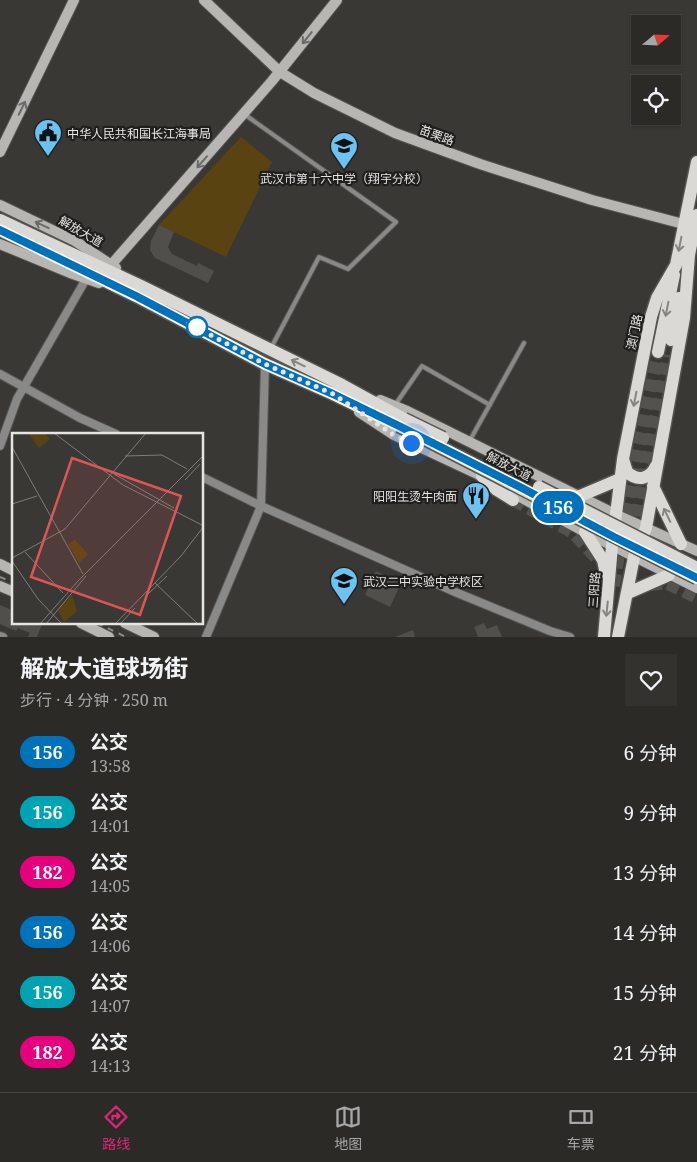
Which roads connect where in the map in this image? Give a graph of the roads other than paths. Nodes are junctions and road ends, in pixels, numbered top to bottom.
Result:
1 (74, 0) edge
2 (204, 0) edge
3 (337, 0) edge
4 (280, 72) junction
5 (244, 114) junction
6 (0, 152) edge
7 (697, 162) edge
8 (0, 206) edge
9 (0, 220) edge
10 (693, 223) edge
11 (0, 230) edge
12 (0, 244) edge
13 (66, 255) junction
14 (689, 255) junction
15 (111, 265) junction
16 (676, 265) junction
17 (86, 278) junction
18 (140, 291) junction
19 (524, 343) dead end
20 (270, 350) junction
21 (265, 364) junction
22 (0, 374) edge
23 (24, 387) junction
24 (337, 389) junction
25 (490, 405) junction
26 (394, 406) junction
27 (401, 422) junction
28 (114, 433) edge
29 (469, 442) junction
30 (0, 446) edge
31 (623, 459) junction
32 (657, 462) junction
33 (482, 476) junction
34 (204, 478) edge
35 (620, 478) junction
36 (653, 486) junction
37 (580, 496) junction
38 (513, 500) tunnel mouth
39 (261, 506) junction
40 (616, 514) junction
41 (646, 528) junction
42 (585, 532) junction
43 (681, 544) junction
44 (612, 546) junction
45 (697, 551) edge
46 (634, 557) junction
47 (0, 564) edge
48 (697, 568) edge
49 (12, 570) edge
50 (669, 575) junction
51 (697, 578) edge
52 (0, 586) edge
53 (697, 588) edge
54 (609, 590) junction
55 (12, 591) edge
56 (628, 593) junction
57 (83, 624) edge
58 (126, 624) edge
59 (109, 637) edge
60 (154, 637) edge
61 (206, 637) edge
62 (570, 637) edge
63 (604, 637) edge
64 (618, 637) edge

6 -> 1 main road
2 - 4 main road, 苗栗路
3 -> 4 main road
4 - 5 main road
4 - 10 main road, 苗栗路
5 -> 15 main road
5 - 20 lane
7 - 10 main road, 澳门路
15 -> 8 main road, 解放大道
9 - 13 main road, 解放大道
10 - 14 main road, 澳门路
10 -> 16 main road, 澳门路
11 - 13 main road, 解放大道
12 - 17 main road, 解放大道
13 - 18 main road, 解放大道
16 -> 14 main road
14 - 32 main road, 澳门路
15 - 18 main road, 解放大道
16 -> 31 main road, 澳门路
17 - 18 main road, 解放大道
17 - 23 street
18 - 20 main road, 解放大道
18 - 21 main road, 解放大道
19 - 25 lane
24 -> 20 main road, 解放大道
21 - 24 main road, 解放大道
21 - 39 street
22 - 23 street
23 - 28 street
23 - 30 street
24 - 26 main road, 解放大道
24 - 27 main road, 解放大道
24 - 33 main road, 解放大道
25 - 26 lane
25 - 29 lane
26 - 29 main road, 解放大道
27 - 48 main road, 解放大道, bridge
27 - 51 main road, 解放大道, bridge
29 - 37 main road, 解放大道
31 - 32 main road
31 - 35 main road, 澳门路
32 - 36 main road, 澳门路
33 - 38 main road
33 - 42 main road, 解放大道
34 - 39 street
35 - 37 main road
35 - 40 main road, 澳门路
36 - 41 main road, 澳门路
43 -> 36 main road
37 - 40 main road, 解放大道
39 - 61 street
39 - 62 street
40 - 41 main road, 解放大道
40 - 44 main road, 三阳路
41 - 43 main road
41 - 46 main road, 澳门路
42 - 44 main road, 解放大道
42 - 54 main road
43 - 45 main road
44 - 46 main road, 解放大道
44 - 54 main road, 三阳路
46 - 50 main road
46 - 56 main road
47 - 49 main road
50 - 53 main road
50 - 56 main road
52 - 55 main road
54 -> 63 main road, 三阳路
56 - 64 main road
57 - 59 main road
58 - 60 main road

